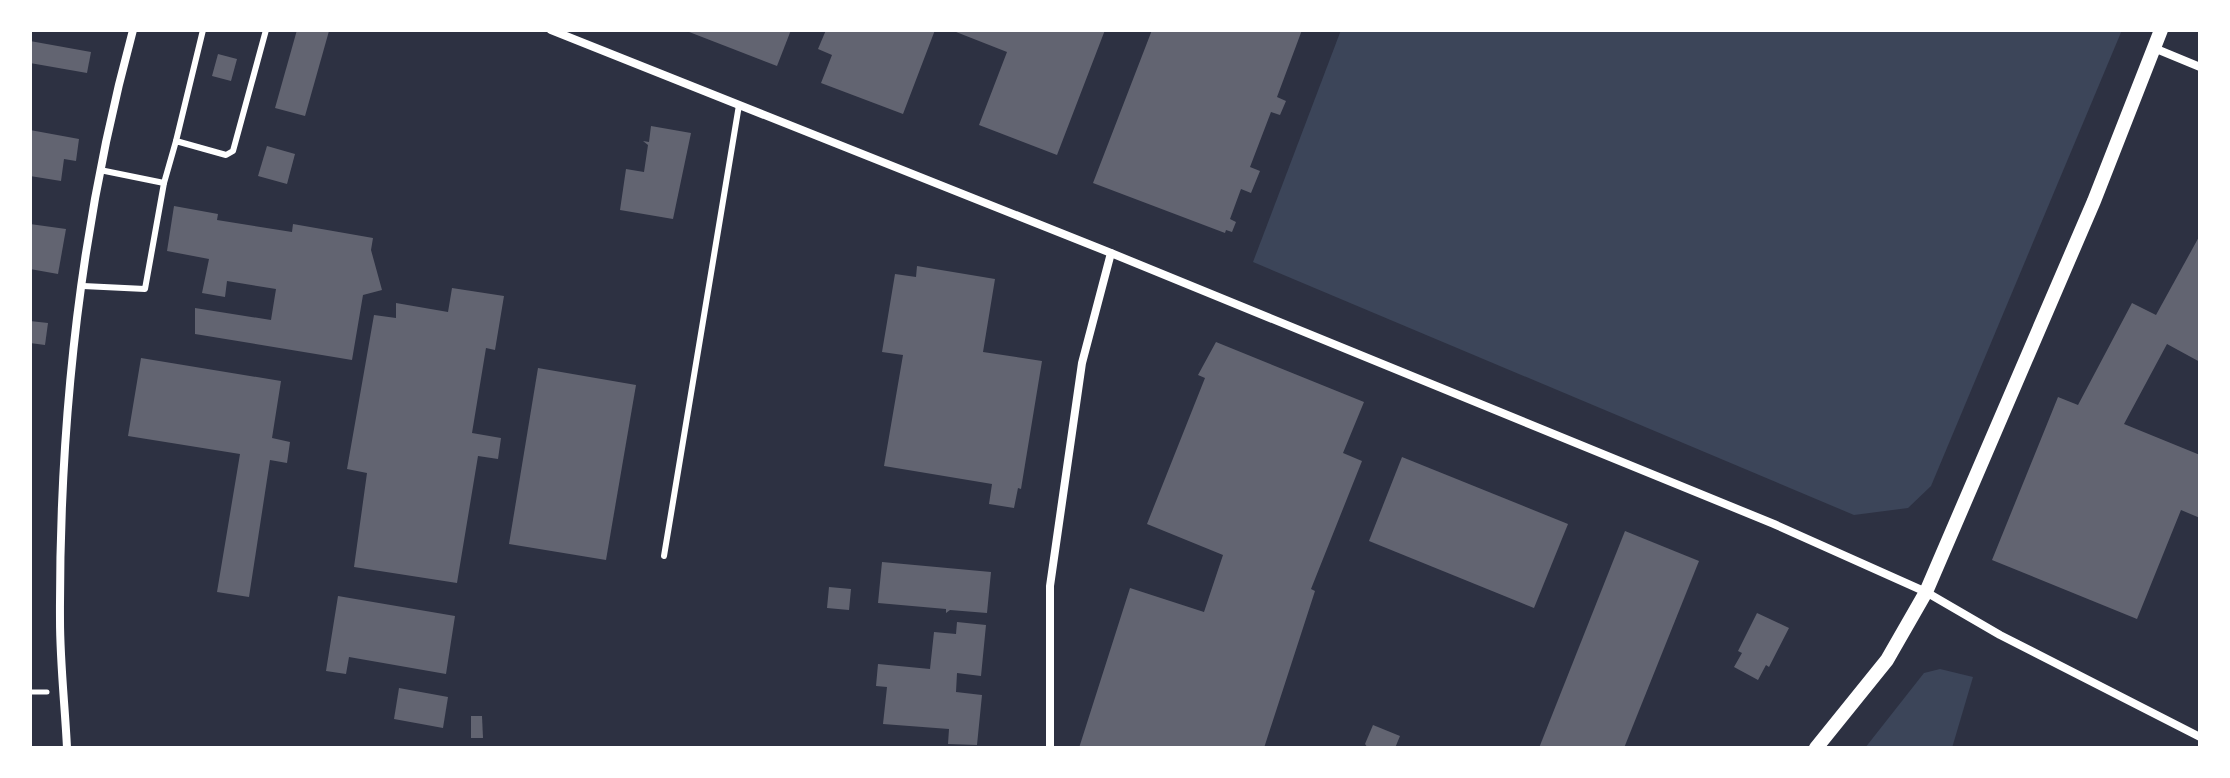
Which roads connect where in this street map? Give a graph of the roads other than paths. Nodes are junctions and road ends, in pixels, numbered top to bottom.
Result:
1 (133, 30) edge
2 (203, 30) edge
3 (266, 30) edge
4 (551, 30) edge
5 (2161, 30) edge
6 (2154, 48) junction
7 (2200, 67) edge
8 (739, 105) junction
9 (176, 141) junction
10 (100, 170) junction
11 (164, 183) junction
12 (1111, 253) junction
13 (83, 286) junction
14 (664, 556) dead end
15 (1926, 592) junction
16 (2200, 737) edge
17 (67, 748) edge
18 (1050, 748) edge
19 (1816, 748) edge

1 - 10 street
2 - 9 lane
3 - 9 lane
4 - 8 street
5 - 6 street
6 - 7 street
6 - 15 street
8 - 12 street
8 - 14 lane
9 - 11 lane
10 - 11 lane
10 - 13 street
11 - 13 lane
12 - 15 street
12 - 18 street
13 - 17 street
15 - 16 street
15 - 19 street

